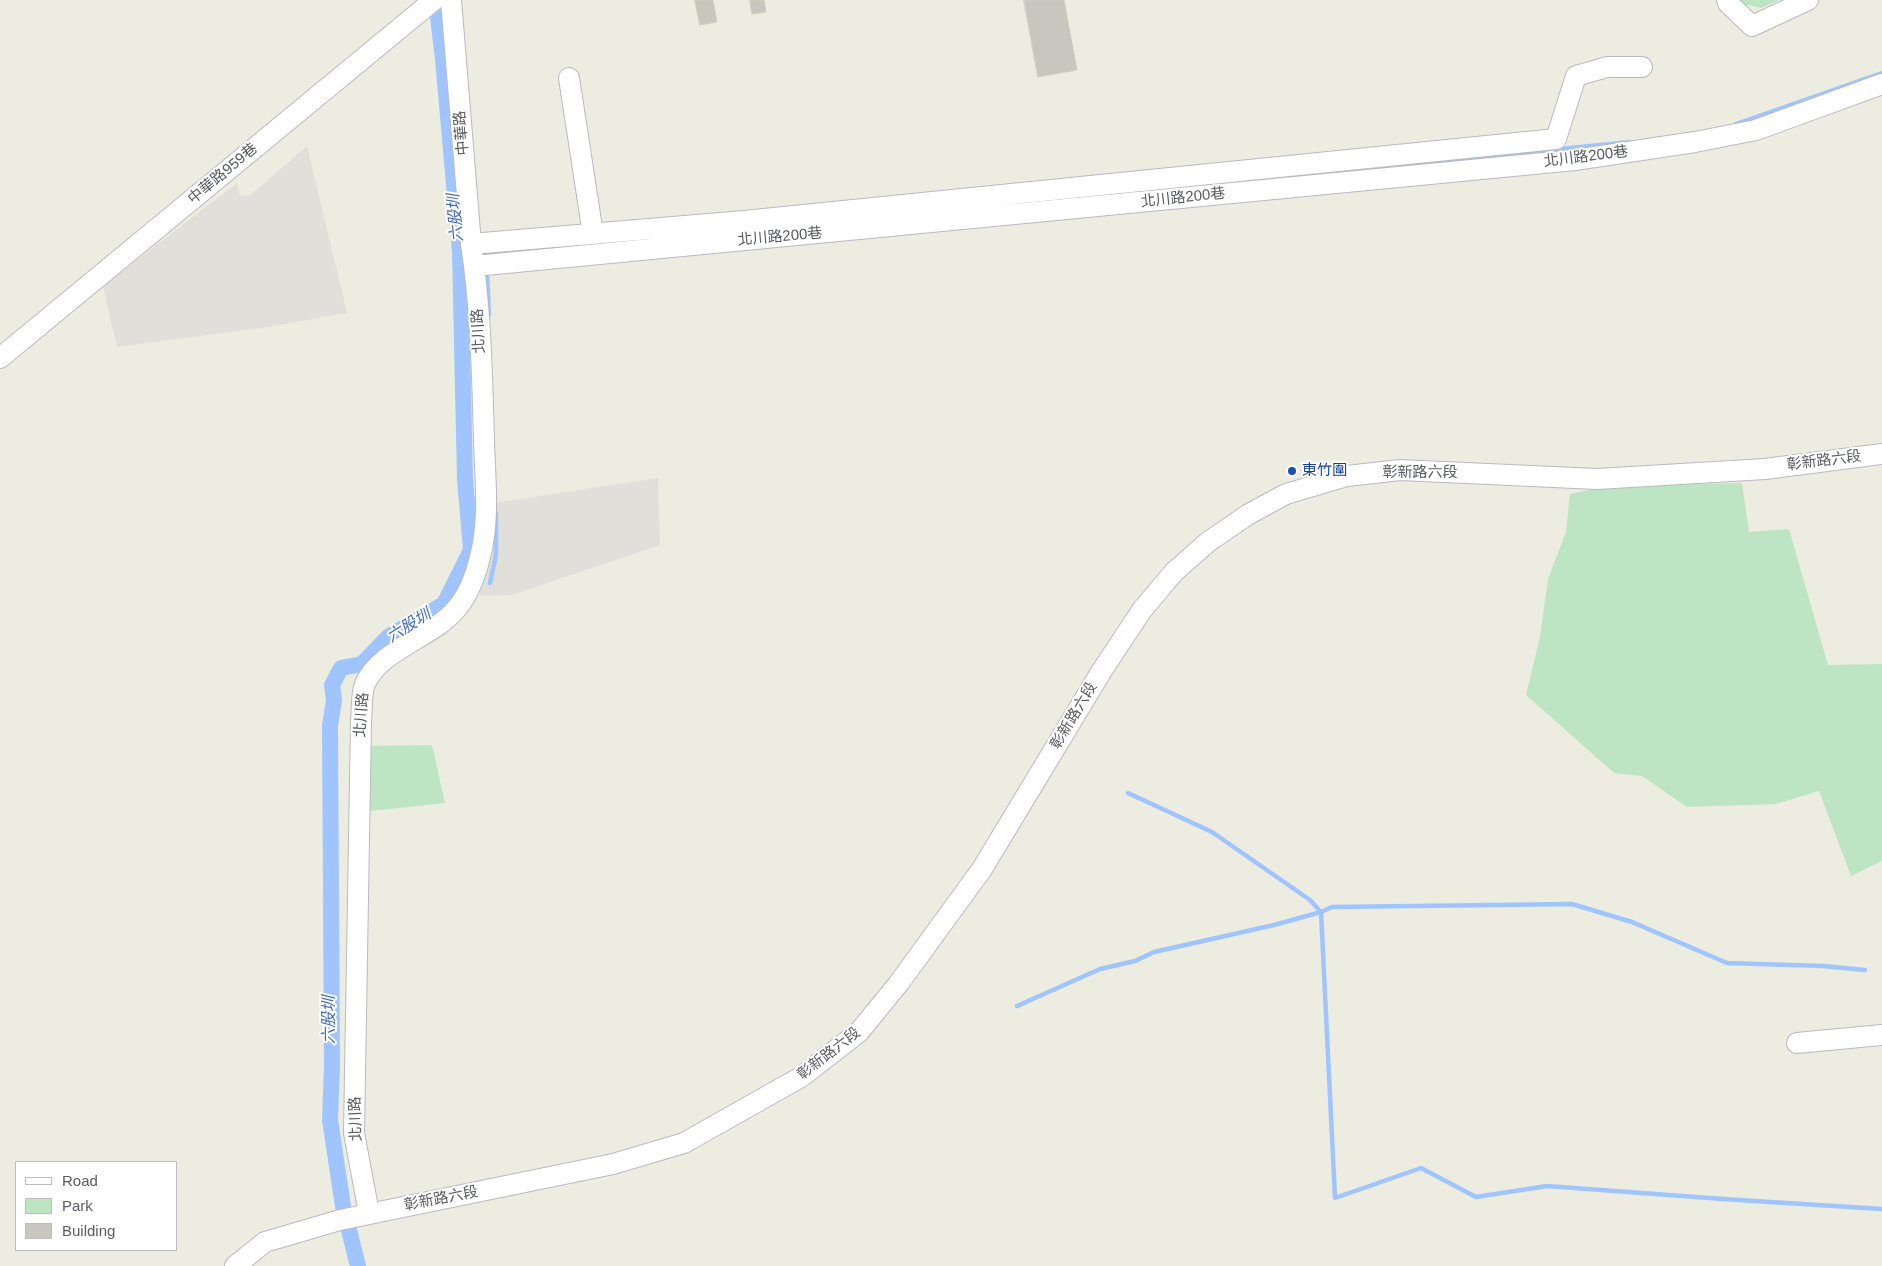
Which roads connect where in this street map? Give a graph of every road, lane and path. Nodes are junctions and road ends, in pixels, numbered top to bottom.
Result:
1 (434, 0) edge
2 (451, 0) edge
3 (1727, 0) edge
4 (1808, 0) edge
5 (1642, 68) dead end
6 (569, 78) dead end
7 (1882, 84) edge
8 (593, 234) junction
9 (471, 244) junction
10 (474, 266) junction
11 (4, 352) edge
12 (1882, 454) edge
13 (1882, 1035) edge
14 (1797, 1042) dead end
15 (369, 1213) junction
16 (235, 1266) edge

1 - 11 street, 中華路959巷
2 - 9 street, 中華路
3 - 4 street
5 - 8 street
6 - 8 street
7 - 10 street, 北川路200巷
8 - 9 street
9 - 10 street, 中華路
10 - 15 street, 北川路
12 - 15 street, 彰新路六段
13 - 14 street
15 - 16 street, 彰新路六段

